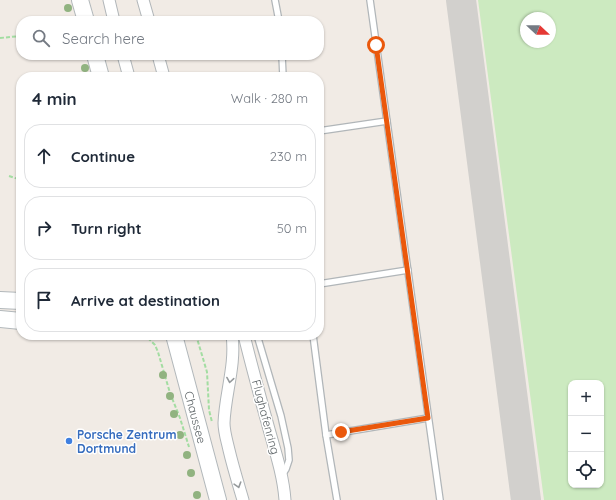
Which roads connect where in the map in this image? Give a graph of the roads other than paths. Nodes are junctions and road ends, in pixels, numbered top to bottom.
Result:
1 (80, 0) edge
2 (108, 0) edge
3 (143, 0) edge
4 (275, 0) edge
5 (370, 0) edge
6 (85, 16) edge
7 (113, 16) edge
8 (148, 16) edge
9 (278, 16) edge
10 (96, 60) edge
11 (124, 60) edge
12 (159, 60) edge
13 (282, 60) edge
14 (100, 72) edge
15 (128, 72) edge
16 (163, 72) edge
17 (283, 72) edge
18 (387, 121) junction
19 (324, 130) edge
20 (408, 270) junction
21 (324, 283) edge
22 (0, 300) edge
23 (16, 301) edge
24 (0, 320) edge
25 (16, 321) edge
26 (175, 340) edge
27 (231, 340) edge
28 (245, 340) edge
29 (258, 340) edge
30 (314, 340) edge
31 (428, 418) junction
32 (326, 434) junction
33 (281, 475) junction
34 (218, 500) edge
35 (243, 500) edge
36 (285, 500) edge
37 (337, 500) edge
38 (440, 500) edge

1 - 6 main road
2 - 7 street
3 - 8 street
4 - 9 lane
5 - 18 lane
10 - 14 main road
11 - 15 street
12 - 16 street
13 - 17 lane
18 - 19 lane
18 - 20 lane
20 - 21 lane
20 - 31 lane
22 - 23 main road
24 - 25 main road
26 - 34 main road, Chaussee
27 -> 35 street
28 - 33 street, Flughafenring
29 - 33 lane
30 - 32 lane
31 - 32 lane
31 - 38 lane
32 - 37 lane
33 - 36 street, Flughafenring

